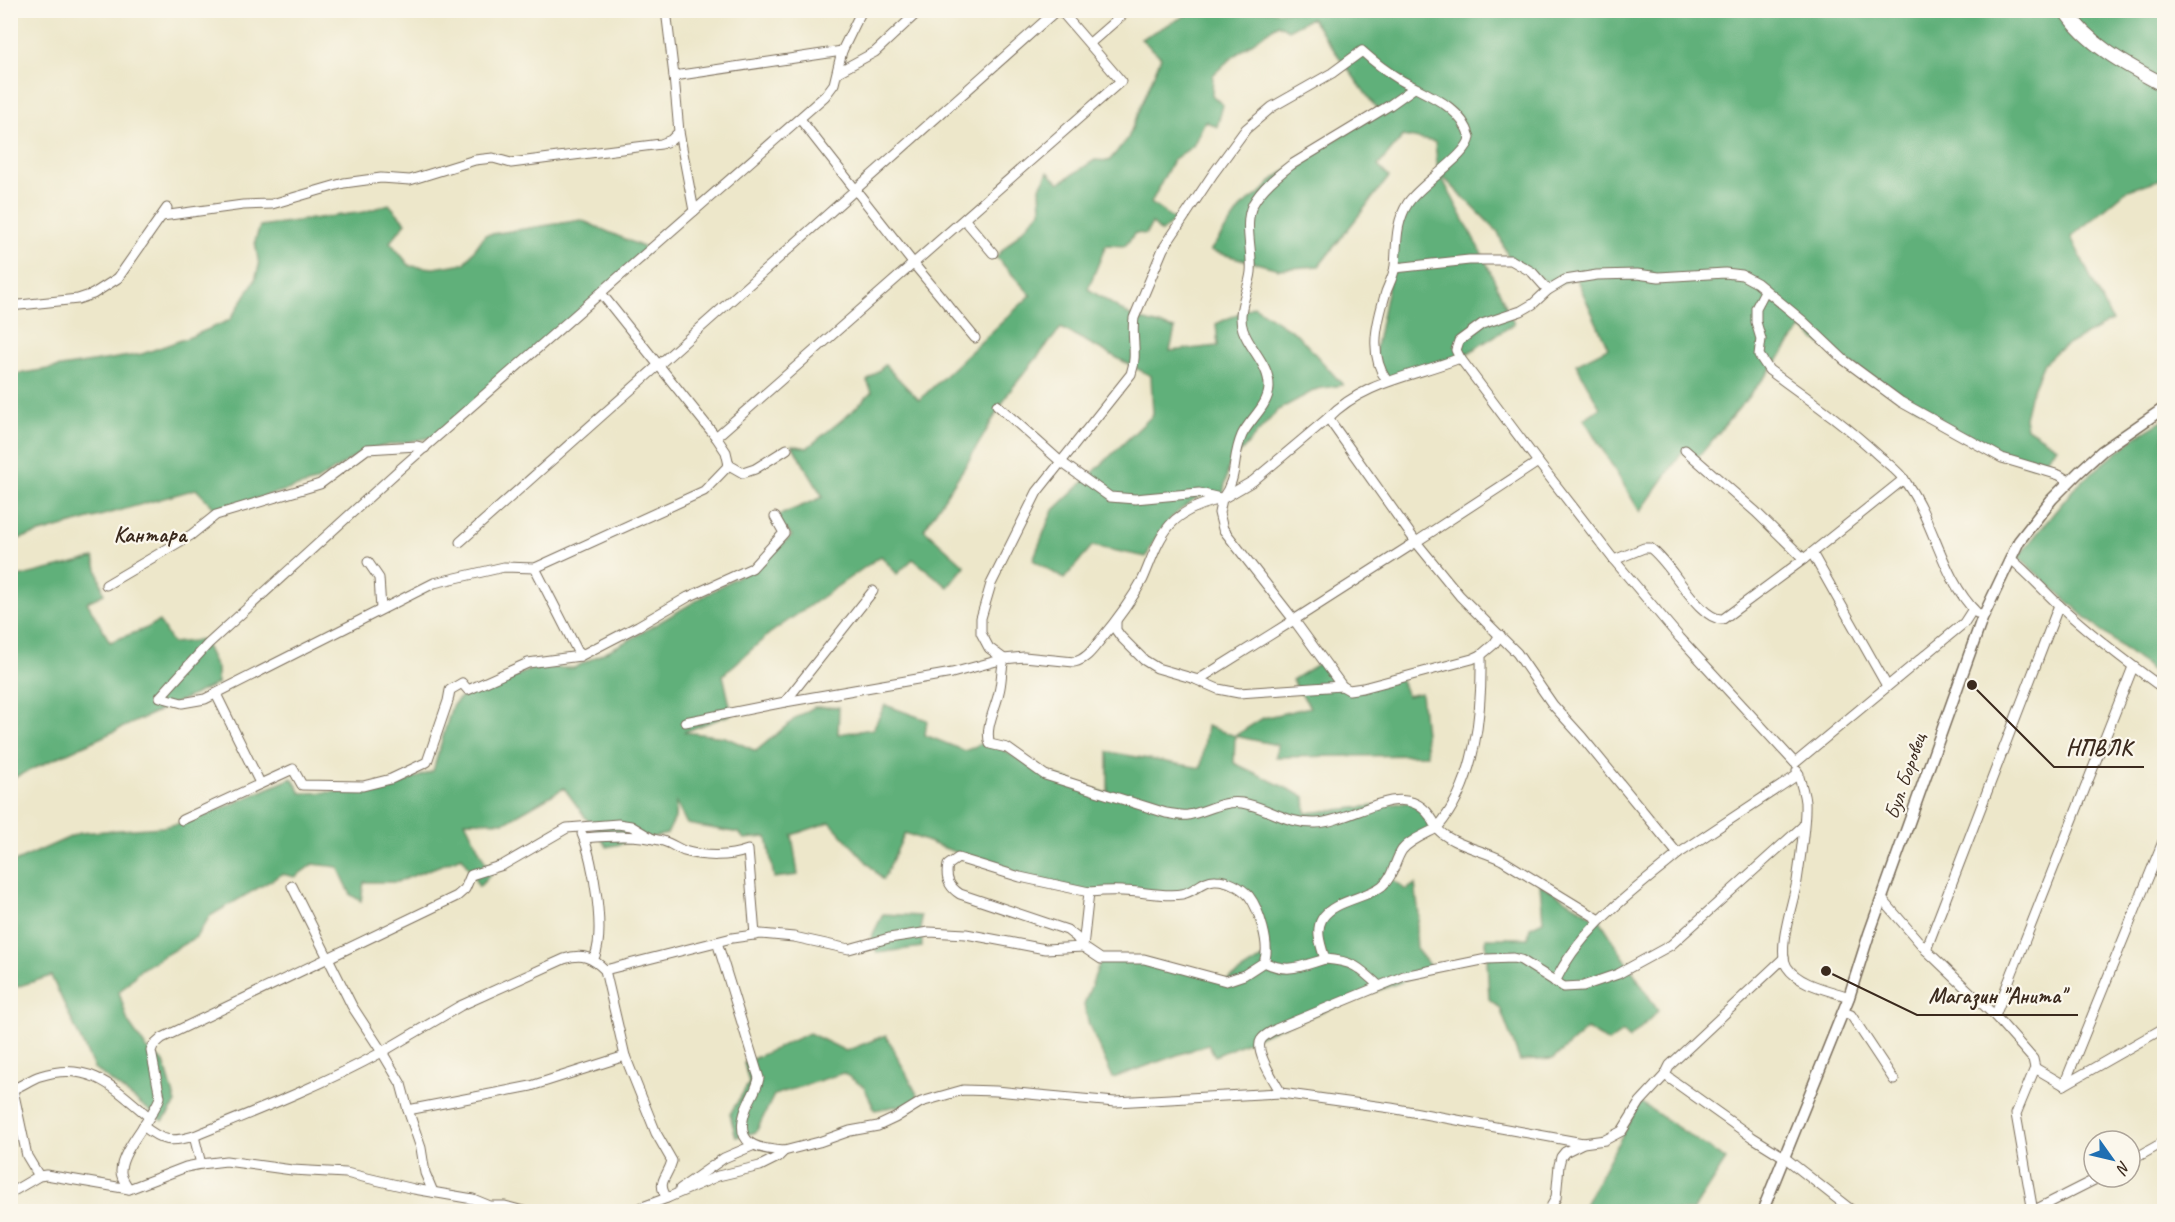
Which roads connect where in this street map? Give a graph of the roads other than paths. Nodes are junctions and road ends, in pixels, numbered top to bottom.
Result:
1 (666, 10) edge
2 (862, 10) edge
3 (920, 10) edge
4 (1059, 10) edge
5 (1128, 10) edge
6 (2066, 10) edge
7 (1090, 43) junction
8 (842, 51) junction
9 (838, 72) junction
10 (674, 76) junction
11 (2164, 85) edge
12 (1414, 88) junction
13 (800, 119) junction
14 (679, 132) junction
15 (856, 190) junction
16 (694, 211) junction
17 (965, 220) junction
18 (993, 253) dead end
19 (913, 263) junction
20 (1395, 268) junction
21 (1548, 290) junction
22 (1765, 291) junction
23 (601, 293) junction
24 (10, 306) edge
25 (975, 338) dead end
26 (1460, 358) junction
27 (657, 366) junction
28 (1387, 381) junction
29 (997, 405) dead end
30 (2164, 408) edge
31 (1328, 418) junction
32 (716, 437) junction
33 (425, 448) junction
34 (787, 449) dead end
35 (1684, 450) dead end
36 (1061, 462) junction
37 (1538, 462) junction
38 (729, 465) junction
39 (1904, 479) junction
40 (2069, 481) junction
41 (1222, 499) junction
42 (775, 517) dead end
43 (460, 542) dead end
44 (1416, 542) junction
45 (1808, 556) junction
46 (2011, 559) junction
47 (1614, 560) junction
48 (368, 562) dead end
49 (535, 568) junction
50 (106, 585) dead end
51 (873, 591) dead end
52 (2059, 605) junction
53 (381, 609) junction
54 (1973, 609) junction
55 (1983, 619) junction
56 (1294, 620) junction
57 (1116, 622) junction
58 (1500, 635) junction
59 (1481, 655) junction
60 (580, 656) junction
61 (1004, 659) junction
62 (2133, 667) junction
63 (1198, 681) junction
64 (1342, 686) junction
65 (1887, 686) junction
66 (2164, 689) edge
67 (216, 694) junction
68 (785, 702) junction
69 (685, 722) dead end
70 (1795, 763) junction
71 (1799, 774) junction
72 (260, 783) junction
73 (182, 820) dead end
74 (1803, 826) junction
75 (567, 828) junction
76 (1437, 828) junction
77 (584, 838) junction
78 (652, 839) junction
79 (2164, 839) edge
80 (1678, 854) junction
81 (292, 886) dead end
82 (1089, 892) junction
83 (1883, 900) junction
84 (1600, 920) junction
85 (755, 934) junction
86 (717, 942) junction
87 (1083, 947) junction
88 (1926, 950) junction
89 (328, 957) junction
90 (1784, 958) junction
91 (1325, 959) junction
92 (593, 960) junction
93 (1264, 962) junction
94 (605, 970) junction
95 (1555, 982) junction
96 (1379, 986) junction
97 (1849, 997) junction
98 (1843, 1012) junction
99 (1995, 1016) junction
100 (2164, 1028) edge
101 (382, 1052) junction
102 (625, 1056) junction
103 (2035, 1068) junction
104 (1665, 1075) junction
105 (1894, 1080) dead end
106 (2064, 1085) junction
107 (12, 1090) edge
108 (1281, 1093) junction
109 (408, 1110) junction
110 (146, 1121) junction
111 (194, 1136) junction
112 (2164, 1142) edge
113 (1582, 1143) junction
114 (752, 1146) junction
115 (784, 1151) junction
116 (2142, 1154) edge
117 (1784, 1157) junction
118 (201, 1164) junction
119 (39, 1176) junction
120 (2082, 1186) edge
121 (129, 1189) junction
122 (433, 1192) junction
123 (10, 1193) edge
124 (678, 1194) junction
125 (668, 1198) junction
126 (2032, 1211) edge
127 (527, 1212) edge
128 (629, 1212) edge
129 (1548, 1212) edge
130 (1762, 1212) edge
131 (1854, 1212) edge

1 - 10 street
2 - 8 street
3 - 9 street
4 - 7 street
4 - 15 street
5 - 7 street
6 - 11 main road
7 - 17 street
8 - 9 street
8 - 10 street
9 - 13 street
10 - 14 street
12 - 20 street
12 - 36 street
12 - 41 street
13 - 15 street
13 - 16 street
14 - 16 street
14 - 24 street
15 - 19 street
15 - 27 street
16 - 23 street
17 - 18 street
17 - 19 street
19 - 25 street
19 - 32 street
20 - 21 street
20 - 28 street
21 - 22 street
21 - 26 street
22 - 39 street
22 - 40 street
23 - 27 street
23 - 33 street
26 - 28 street
26 - 37 street
27 - 32 street
27 - 43 street
28 - 31 street
29 - 36 street
30 - 40 street, Бул. Боровец
31 - 41 street
31 - 44 street
32 - 38 street
33 - 50 street
33 - 67 street
34 - 38 street
35 - 45 street
36 - 41 street
36 - 61 street
37 - 44 street
37 - 47 street
38 - 49 street
39 - 45 street
39 - 54 street
40 - 46 street, Бул. Боровец
41 - 56 street
41 - 57 street
42 - 60 street
44 - 56 street
44 - 58 street
45 - 47 street
45 - 65 street
46 - 52 street
46 - 55 street, Бул. Боровец
47 - 70 street
48 - 53 street
49 - 53 street
49 - 60 street
51 - 68 street
52 - 62 street
52 - 88 street
53 - 67 street
54 - 55 street
54 - 65 street
55 - 83 street, Бул. Боровец
56 - 63 street
56 - 64 street
57 - 61 street
57 - 63 street
58 - 59 street
58 - 80 street
59 - 64 street
59 - 76 street
60 - 72 street
61 - 68 street
61 - 76 street
62 - 66 street
62 - 99 street
63 - 64 street
65 - 70 street
67 - 72 street
68 - 69 street
70 - 71 street
71 - 74 street
71 - 80 street
72 - 73 street
74 - 90 street
74 - 95 street
75 - 77 street
75 - 78 street
75 - 89 street
76 - 84 street
76 - 91 street
77 - 78 street
77 - 92 street
78 - 85 street
79 - 106 street
80 - 84 street
81 - 89 street
82 - 87 street
82 - 87 street
82 - 93 street
83 - 88 street
83 - 97 street, Бул. Боровец
84 - 95 street
85 - 86 street
85 - 87 street
86 - 94 street
86 - 114 street
87 - 93 street
88 - 99 street
89 - 101 street
89 - 110 street
90 - 97 street
90 - 104 street
91 - 93 street
91 - 96 street
92 - 94 street
92 - 101 street
94 - 102 street
95 - 96 street
96 - 108 street
97 - 98 street, Бул. Боровец
98 - 105 street
98 - 117 street, Бул. Боровец
99 - 103 street
100 - 106 street
101 - 109 street
101 - 111 street
102 - 109 street
102 - 125 street
103 - 106 street
103 - 126 street
104 - 113 street
104 - 117 street
107 - 110 street
107 - 119 street
108 - 113 street
108 - 115 street
109 - 122 street
110 - 111 street
110 - 121 street
111 - 118 street
112 - 116 street
113 - 129 street
114 - 115 street
114 - 124 street
115 - 124 street
117 - 130 street, Бул. Боровец
117 - 131 street
118 - 121 street
118 - 122 street
119 - 121 street
119 - 123 street
120 - 126 street
122 - 127 street
124 - 125 street
125 - 128 street

